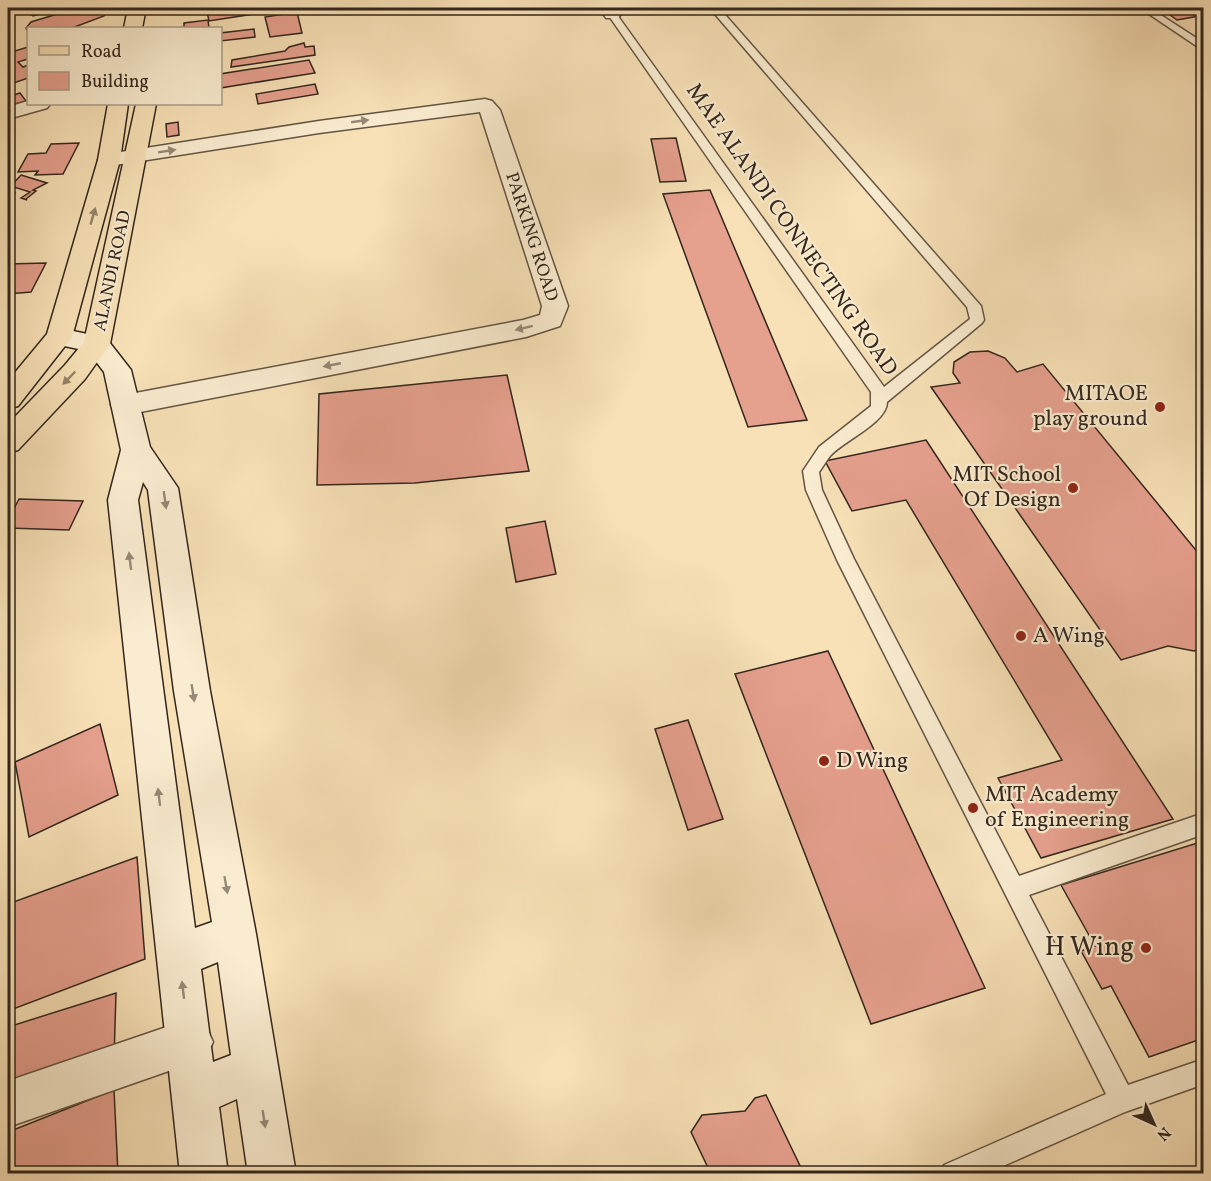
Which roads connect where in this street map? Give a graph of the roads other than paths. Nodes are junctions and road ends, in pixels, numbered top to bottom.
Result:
1 (137, 8) edge
2 (1144, 8) edge
3 (1194, 8) edge
4 (610, 11) edge
5 (717, 11) dead end
6 (1203, 13) edge
7 (133, 27) edge
8 (1203, 48) edge
9 (36, 105) edge
10 (118, 105) edge
11 (146, 105) edge
12 (8, 113) edge
13 (137, 156) junction
14 (109, 160) junction
15 (59, 337) junction
16 (97, 344) junction
17 (8, 399) edge
18 (879, 400) junction
19 (125, 405) junction
20 (8, 442) edge
21 (136, 450) junction
22 (177, 585) junction
23 (135, 597) junction
24 (200, 735) junction
25 (153, 751) junction
26 (1203, 823) edge
27 (1014, 889) junction
28 (235, 934) junction
29 (178, 956) junction
30 (190, 1041) junction
31 (256, 1067) junction
32 (1203, 1071) edge
33 (195, 1094) junction
34 (1122, 1100) junction
35 (8, 1104) edge
36 (204, 1173) edge
37 (272, 1173) edge
38 (953, 1173) edge

1 - 7 main road
2 - 8 lane
3 - 6 main road
4 - 18 lane, MAE ALANDI CONNECTING ROAD
5 - 18 lane
9 - 12 main road
10 - 14 main road, ALANDI ROAD
11 - 13 main road, ALANDI ROAD
13 - 14 main road, PARKING ROAD
13 - 16 main road, ALANDI ROAD
13 -> 19 main road, PARKING ROAD
15 -> 14 main road, ALANDI ROAD
15 - 16 main road
15 - 17 main road, ALANDI ROAD
16 - 19 main road
16 -> 20 main road, ALANDI ROAD
18 - 27 lane, MAE ALANDI CONNECTING ROAD
19 - 21 main road
21 -> 22 main road
23 -> 21 main road
22 - 23 main road
22 -> 24 main road
23 - 25 main road
24 - 25 main road
24 -> 28 main road
29 -> 25 main road
26 - 27 lane
27 - 34 lane, MAE ALANDI CONNECTING ROAD
28 - 29 main road
28 - 31 main road
30 -> 29 main road
30 - 33 main road
30 - 35 main road
31 - 33 main road
31 -> 37 main road
32 - 34 lane
33 - 36 main road
34 - 38 lane

